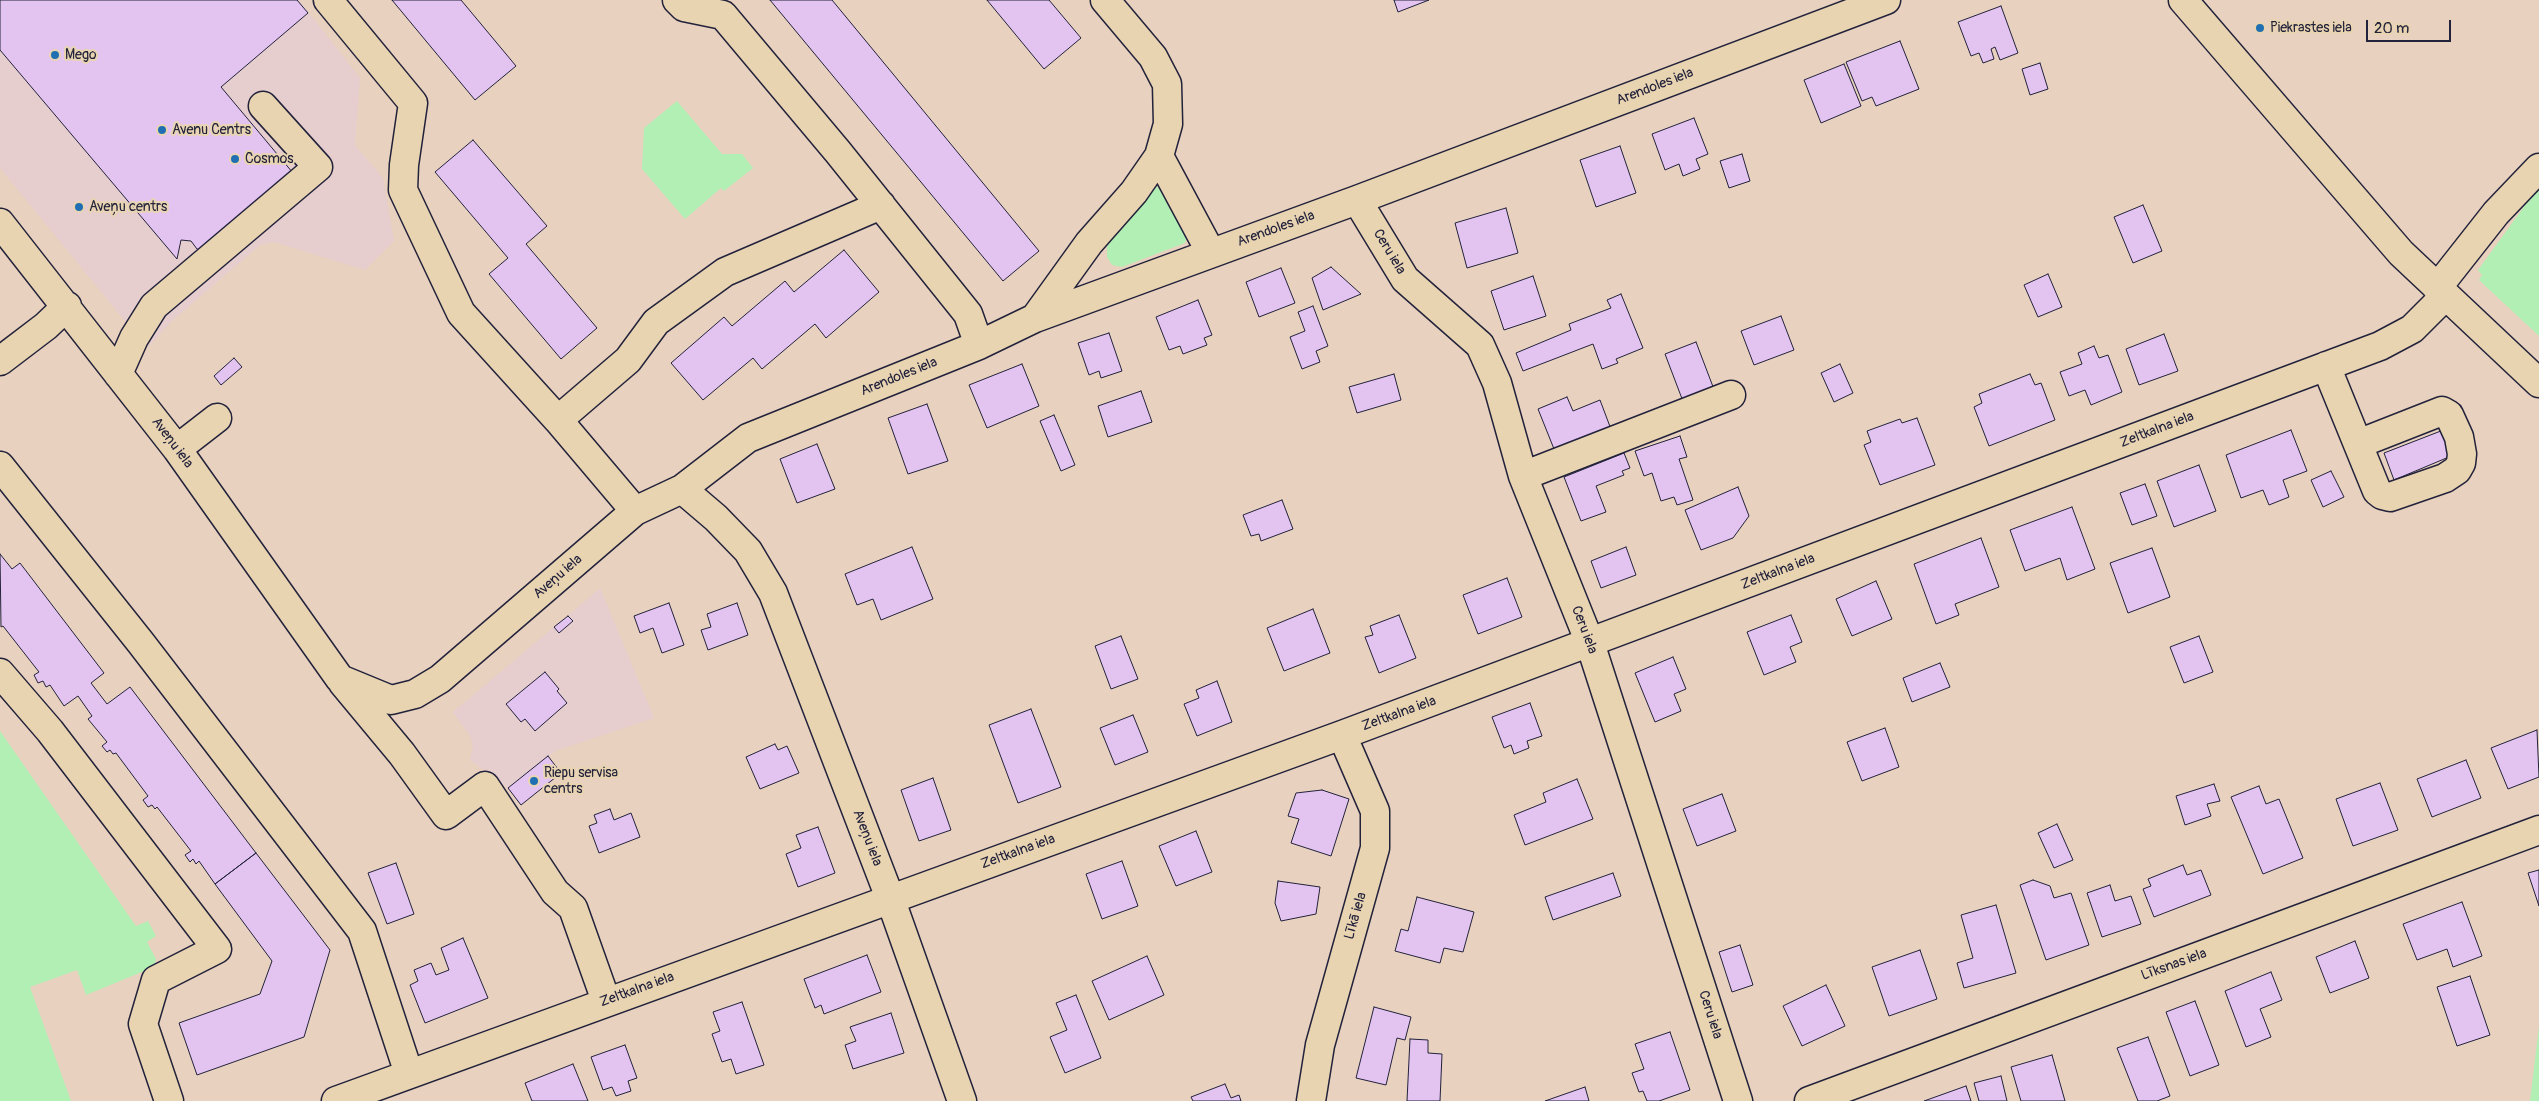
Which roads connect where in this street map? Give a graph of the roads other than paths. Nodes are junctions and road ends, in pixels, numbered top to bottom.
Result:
1 (328, 0) edge
2 (677, 0) edge
3 (1104, 0) edge
4 (1886, 0) edge
5 (2183, 0) edge
6 (263, 106) dead end
7 (1159, 156) junction
8 (2539, 168) edge
9 (1357, 200) junction
10 (881, 205) junction
11 (0, 223) edge
12 (1212, 253) junction
13 (2441, 292) junction
14 (67, 306) junction
15 (1035, 318) junction
16 (979, 345) junction
17 (0, 361) edge
18 (2326, 366) junction
19 (118, 374) junction
20 (2539, 383) edge
21 (1731, 395) dead end
22 (217, 418) dead end
23 (558, 420) junction
24 (2358, 444) dead end
25 (177, 448) junction
26 (0, 466) edge
27 (1523, 476) junction
28 (682, 489) junction
29 (635, 511) junction
30 (1590, 643) junction
31 (0, 673) edge
32 (340, 680) junction
33 (1342, 735) junction
34 (2539, 830) edge
35 (890, 898) junction
36 (606, 1001) junction
37 (409, 1074) junction
38 (169, 1101) edge
39 (336, 1101) edge
40 (962, 1101) edge
41 (1311, 1101) edge
42 (1738, 1101) edge
43 (1809, 1101) edge

1 - 23 street
2 - 10 street
3 - 7 street
4 - 9 street, Arendoles iela
5 - 13 street
6 - 19 street
7 - 12 street
7 - 15 street
8 - 13 street, Zeltkalna iela
9 - 12 street, Arendoles iela
9 - 27 street, Ceru iela
10 - 16 street
10 - 23 street
11 - 14 street, Aveņu iela
12 - 15 street, Arendoles iela
13 - 18 street, Zeltkalna iela
13 - 20 street
14 - 17 street
14 - 19 street, Aveņu iela
15 - 16 street, Arendoles iela
16 - 28 street, Arendoles iela
18 - 24 street
18 - 30 street, Zeltkalna iela
19 - 25 street, Aveņu iela
21 - 27 street
22 - 25 street
23 - 29 street
25 - 32 street, Aveņu iela
26 - 37 street
27 - 30 street, Ceru iela
28 - 29 street, Aveņu iela
28 - 35 street, Aveņu iela
29 - 32 street, Aveņu iela
30 - 33 street, Zeltkalna iela
30 - 42 street, Ceru iela
31 - 38 street
32 - 36 street
33 - 35 street, Zeltkalna iela
33 - 41 street, Līkā iela
34 - 43 street, Līksnas iela
35 - 36 street, Zeltkalna iela
35 - 40 street, Aveņu iela
36 - 37 street, Zeltkalna iela
37 - 39 street, Zeltkalna iela

